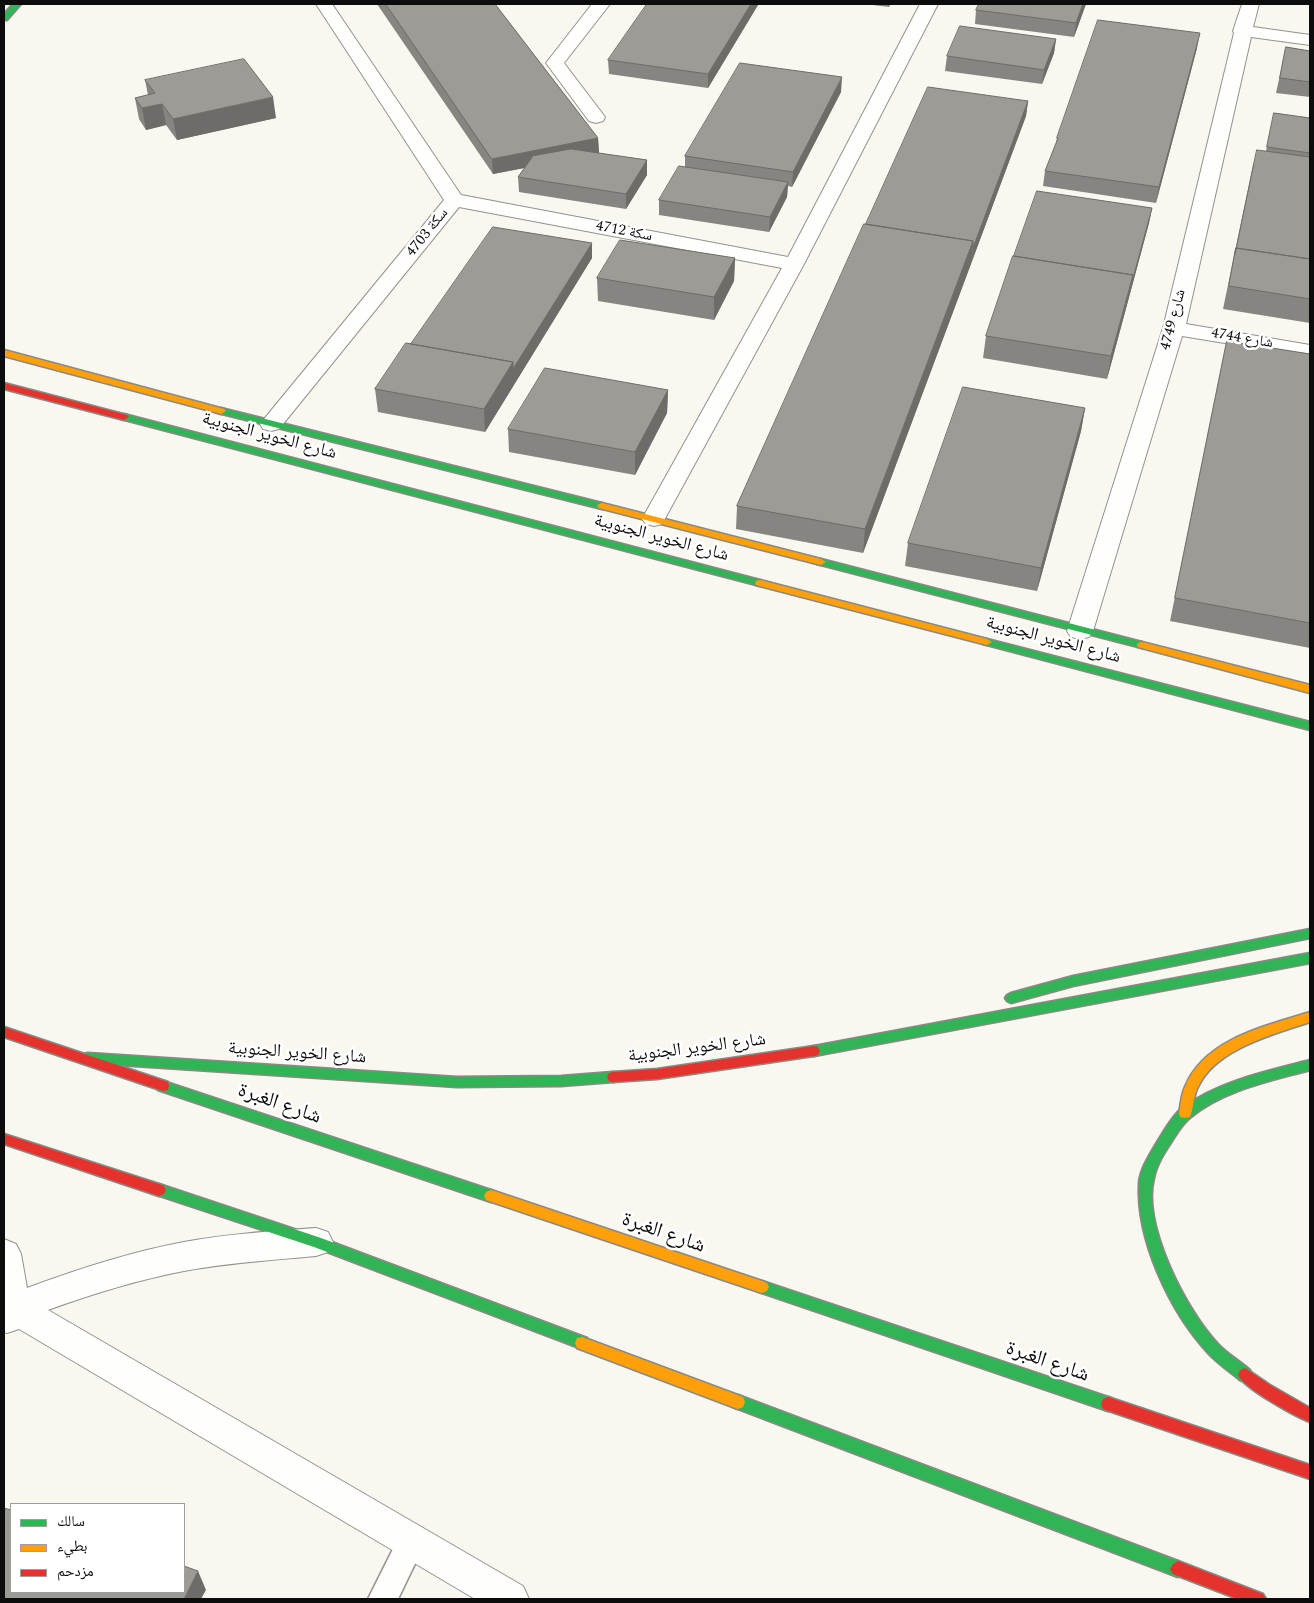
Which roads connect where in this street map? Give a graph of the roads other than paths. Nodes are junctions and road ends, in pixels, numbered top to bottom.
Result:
1 (17, 4) edge
2 (324, 4) edge
3 (601, 4) edge
4 (928, 4) edge
5 (1250, 4) edge
6 (4, 18) edge
7 (1242, 31) junction
8 (1310, 40) edge
9 (596, 117) dead end
10 (454, 200) junction
11 (794, 264) junction
12 (1174, 328) junction
13 (1310, 351) edge
14 (4, 353) edge
15 (4, 386) edge
16 (271, 424) junction
17 (654, 519) junction
18 (1080, 631) junction
19 (1310, 689) edge
20 (1310, 726) edge
21 (1310, 933) edge
22 (1310, 958) edge
23 (1310, 1017) edge
24 (944, 1027) junction
25 (4, 1032) edge
26 (80, 1057) junction
27 (1310, 1065) edge
28 (1185, 1113) junction
29 (4, 1139) edge
30 (316, 1242) junction
31 (4, 1254) edge
32 (7, 1312) edge
33 (1310, 1416) edge
34 (1310, 1472) edge
35 (412, 1541) junction
36 (383, 1599) edge
37 (510, 1599) edge
38 (1258, 1599) edge

1 - 6 street
2 - 10 street, 4703 سكة
3 - 9 street
4 - 11 street
5 - 7 street, 4749 شارع
7 - 8 street
7 - 12 street, 4749 شارع
10 - 11 street, سكة 4712
10 - 16 street, 4703 سكة
11 - 17 street
12 - 13 street, 4744 شارع
12 - 18 street, 4749 شارع
14 - 16 street, شارع الخوير الجنوبية
15 - 20 street, شارع الخوير الجنوبية
16 - 17 street, شارع الخوير الجنوبية
17 - 18 street, شارع الخوير الجنوبية
18 - 19 street, شارع الخوير الجنوبية
21 - 24 street
22 - 24 street, شارع الخوير الجنوبية
23 - 28 street
24 - 26 street, شارع الخوير الجنوبية
25 - 26 street, شارع الغبرة
26 - 34 street, شارع الغبرة
27 - 28 street
28 - 33 street
29 - 30 street
30 - 32 street
30 - 38 street
31 - 32 street
32 - 35 street
35 - 36 lane
35 - 37 street

